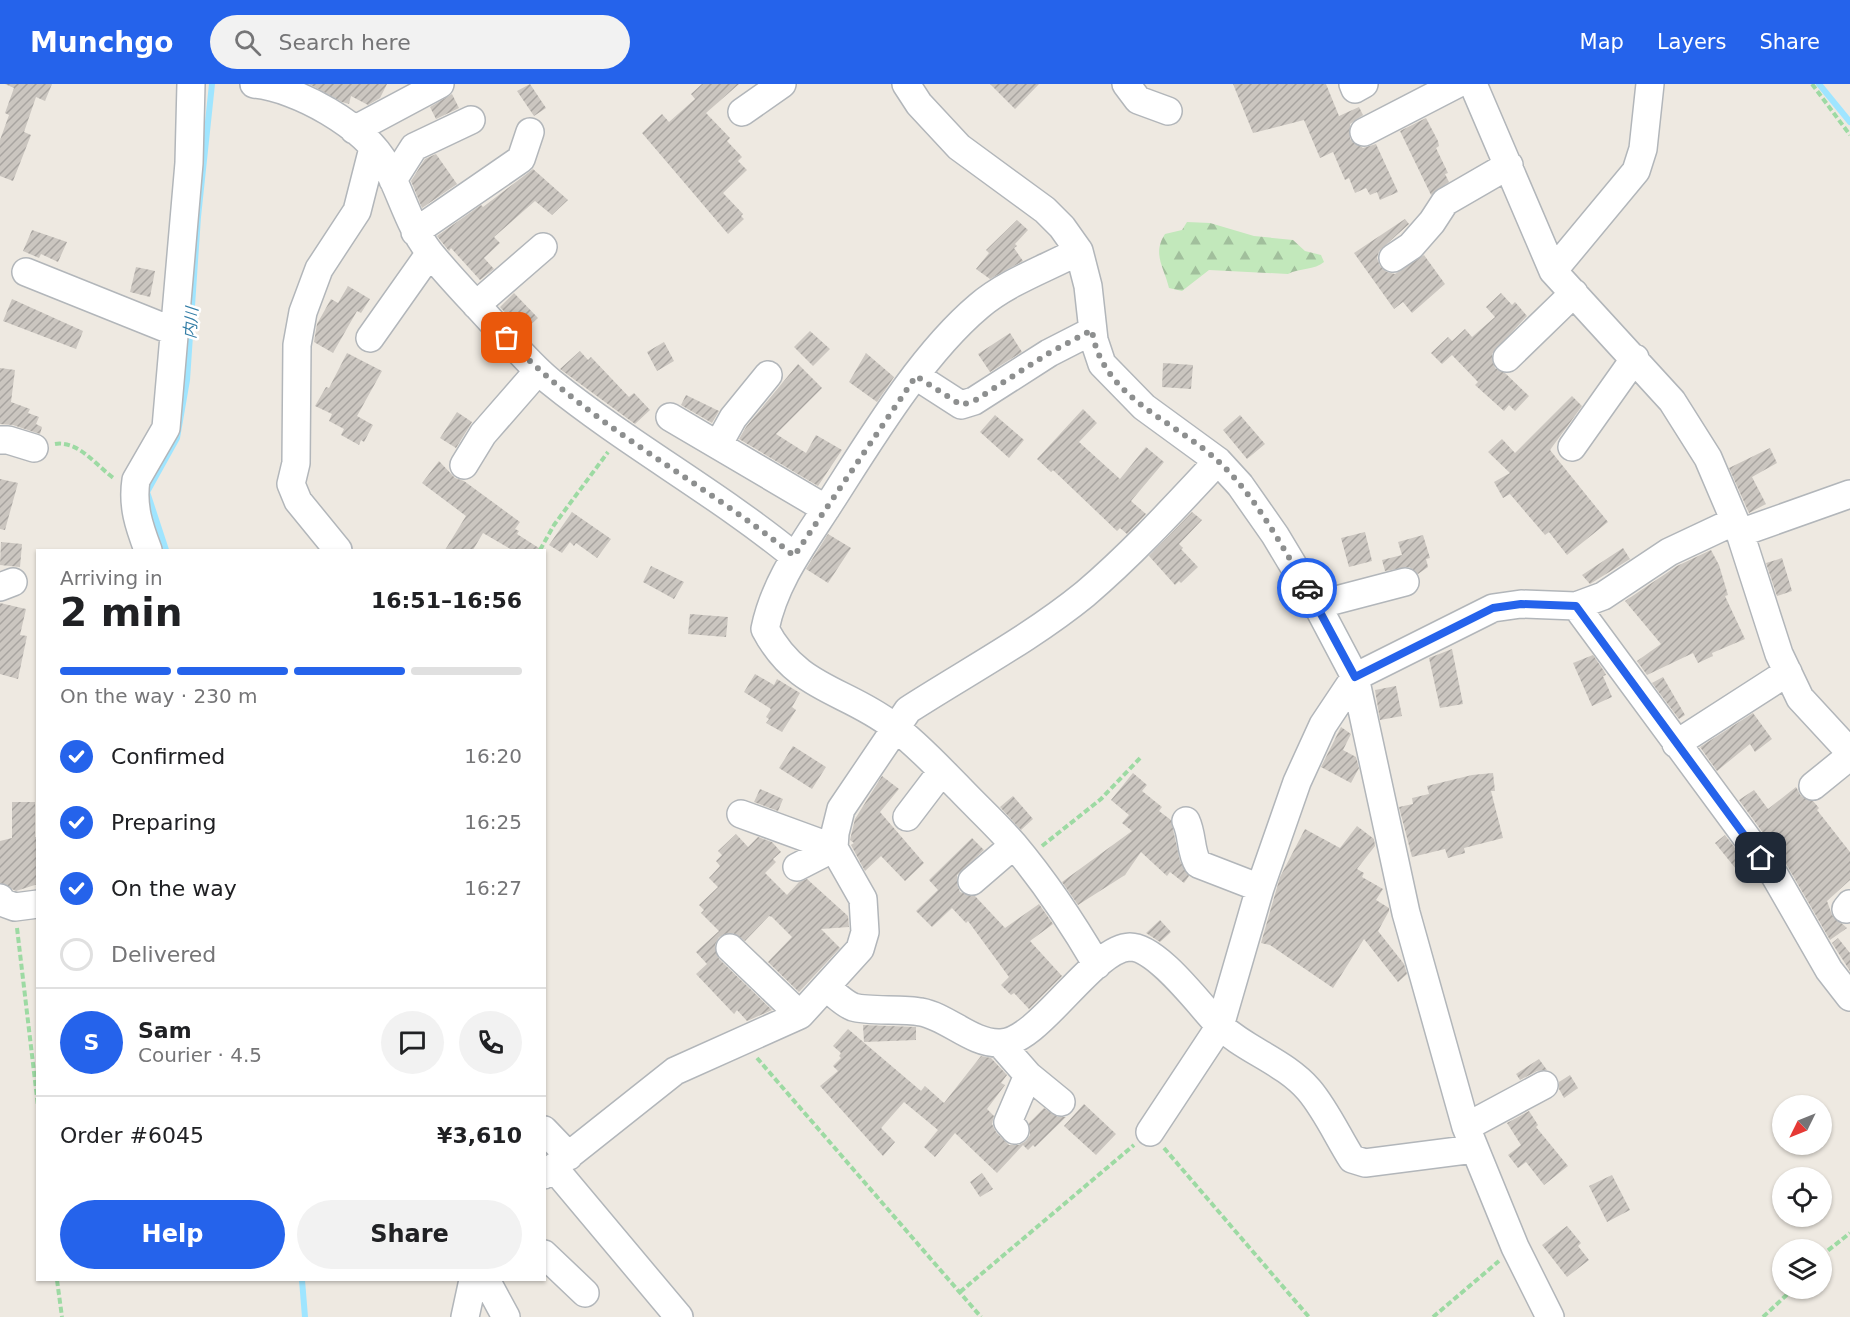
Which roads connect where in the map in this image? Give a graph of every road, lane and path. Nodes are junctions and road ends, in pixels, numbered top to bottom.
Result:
1 (192, 84) edge
2 (254, 84) edge
3 (440, 84) edge
4 (782, 84) edge
5 (906, 84) edge
6 (1126, 84) edge
7 (1353, 84) edge
8 (1364, 84) edge
9 (1457, 84) edge
10 (1473, 84) edge
11 (1650, 84) edge
12 (1812, 84) edge
13 (313, 93) edge
14 (1168, 111) dead end
15 (742, 112) dead end
16 (471, 120) dead end
17 (530, 132) dead end
18 (1364, 132) dead end
19 (1850, 135) edge
20 (364, 139) junction
21 (1509, 165) junction
22 (393, 180) junction
23 (423, 242) junction
24 (543, 247) dead end
25 (1079, 251) junction
26 (1393, 258) dead end
27 (1553, 271) junction
28 (26, 272) dead end
29 (1574, 293) junction
30 (477, 305) junction
31 (1092, 330) junction
32 (172, 331) junction
33 (370, 338) dead end
34 (1507, 358) dead end
35 (1635, 358) junction
36 (538, 371) junction
37 (768, 375) dead end
38 (916, 376) junction
39 (670, 417) dead end
40 (622, 436) junction
41 (0, 440) edge
42 (718, 445) junction
43 (1572, 447) dead end
44 (34, 448) joint
45 (1218, 460) junction
46 (464, 465) dead end
47 (135, 490) junction
48 (1850, 494) edge
49 (826, 509) junction
50 (1737, 527) junction
51 (148, 549) edge
52 (337, 549) edge
53 (541, 549) edge
54 (794, 556) junction
55 (1405, 582) dead end
56 (1317, 605) junction
57 (1576, 606) junction
58 (1788, 672) junction
59 (1355, 677) junction
60 (895, 727) junction
61 (1676, 744) junction
62 (1850, 754) edge
63 (1141, 757) dead end
64 (942, 771) junction
65 (1813, 786) dead end
66 (741, 814) dead end
67 (907, 817) dead end
68 (1186, 821) dead end
69 (834, 848) junction
70 (1019, 852) junction
71 (796, 867) dead end
72 (972, 881) dead end
73 (1260, 888) junction
74 (17, 903) edge
75 (730, 948) dead end
76 (1097, 965) junction
77 (827, 988) junction
78 (1850, 997) edge
79 (800, 1015) junction
80 (1220, 1026) junction
81 (741, 1039) junction
82 (1000, 1043) junction
83 (1028, 1075) junction
84 (1544, 1084) dead end
85 (36, 1087) edge
86 (1061, 1102) dead end
87 (1015, 1130) dead end
88 (1150, 1132) junction
89 (546, 1136) edge
90 (1470, 1138) junction
91 (556, 1166) edge
92 (1850, 1233) edge
93 (1515, 1247) junction
94 (1832, 1247) edge
95 (546, 1256) edge
96 (57, 1281) edge
97 (473, 1281) edge
98 (487, 1281) edge
99 (960, 1292) junction
100 (585, 1293) dead end
101 (1782, 1299) edge
102 (62, 1317) edge
103 (465, 1317) edge
104 (506, 1317) edge
105 (679, 1317) edge
106 (981, 1317) edge
107 (1309, 1317) edge
108 (1433, 1317) edge
109 (1550, 1317) edge
110 (1762, 1317) edge

1 - 32 street
2 - 13 street
3 - 20 street
4 - 15 street
5 - 25 street
6 - 14 street
7 - 8 street
9 - 18 street
10 - 21 street
11 - 27 street
12 - 19 path
13 - 20 street
16 - 22 street
17 - 23 street
20 - 22 street
20 - 52 street
21 - 26 street
21 - 27 street
22 - 23 street
23 - 30 street
23 - 33 street
24 - 30 street
25 - 31 street
25 - 38 street
27 - 29 street
28 - 32 street
29 - 34 street
29 - 35 street
30 - 36 street
31 - 38 street
31 - 45 street
32 - 47 street
35 - 43 street
35 - 50 street
36 - 40 street
36 - 46 street
37 - 42 street
38 - 49 street
39 - 42 street
40 - 53 path
40 - 54 street
41 - 44 street
42 - 49 street
44 - 47 path
45 - 56 street
45 - 60 street
47 - 51 street
48 - 50 street
49 - 54 street
50 - 57 street
50 - 58 street
54 - 60 street
55 - 56 street
56 - 59 street
57 - 59 street
57 - 61 street
58 - 61 street
58 - 62 street
59 - 73 street
59 - 90 street
60 - 64 street
60 - 69 street
61 - 78 street
62 - 65 street
63 - 70 path
64 - 67 street
64 - 70 street
66 - 69 street
68 - 73 street
69 - 71 street
69 - 77 street
70 - 72 street
70 - 76 street
73 - 80 street
74 - 85 path
75 - 79 street
76 - 80 street
76 - 82 street
77 - 79 street
77 - 82 street
79 - 81 street
80 - 88 street
80 - 90 street
81 - 91 street
81 - 99 path
82 - 83 street
83 - 86 street
83 - 87 street
84 - 90 street
88 - 99 path
88 - 107 path
89 - 91 street
90 - 93 street
91 - 105 street
92 - 94 path
93 - 108 path
93 - 109 street
95 - 100 street
96 - 102 path
97 - 103 street
98 - 104 street
99 - 106 path
101 - 110 path

